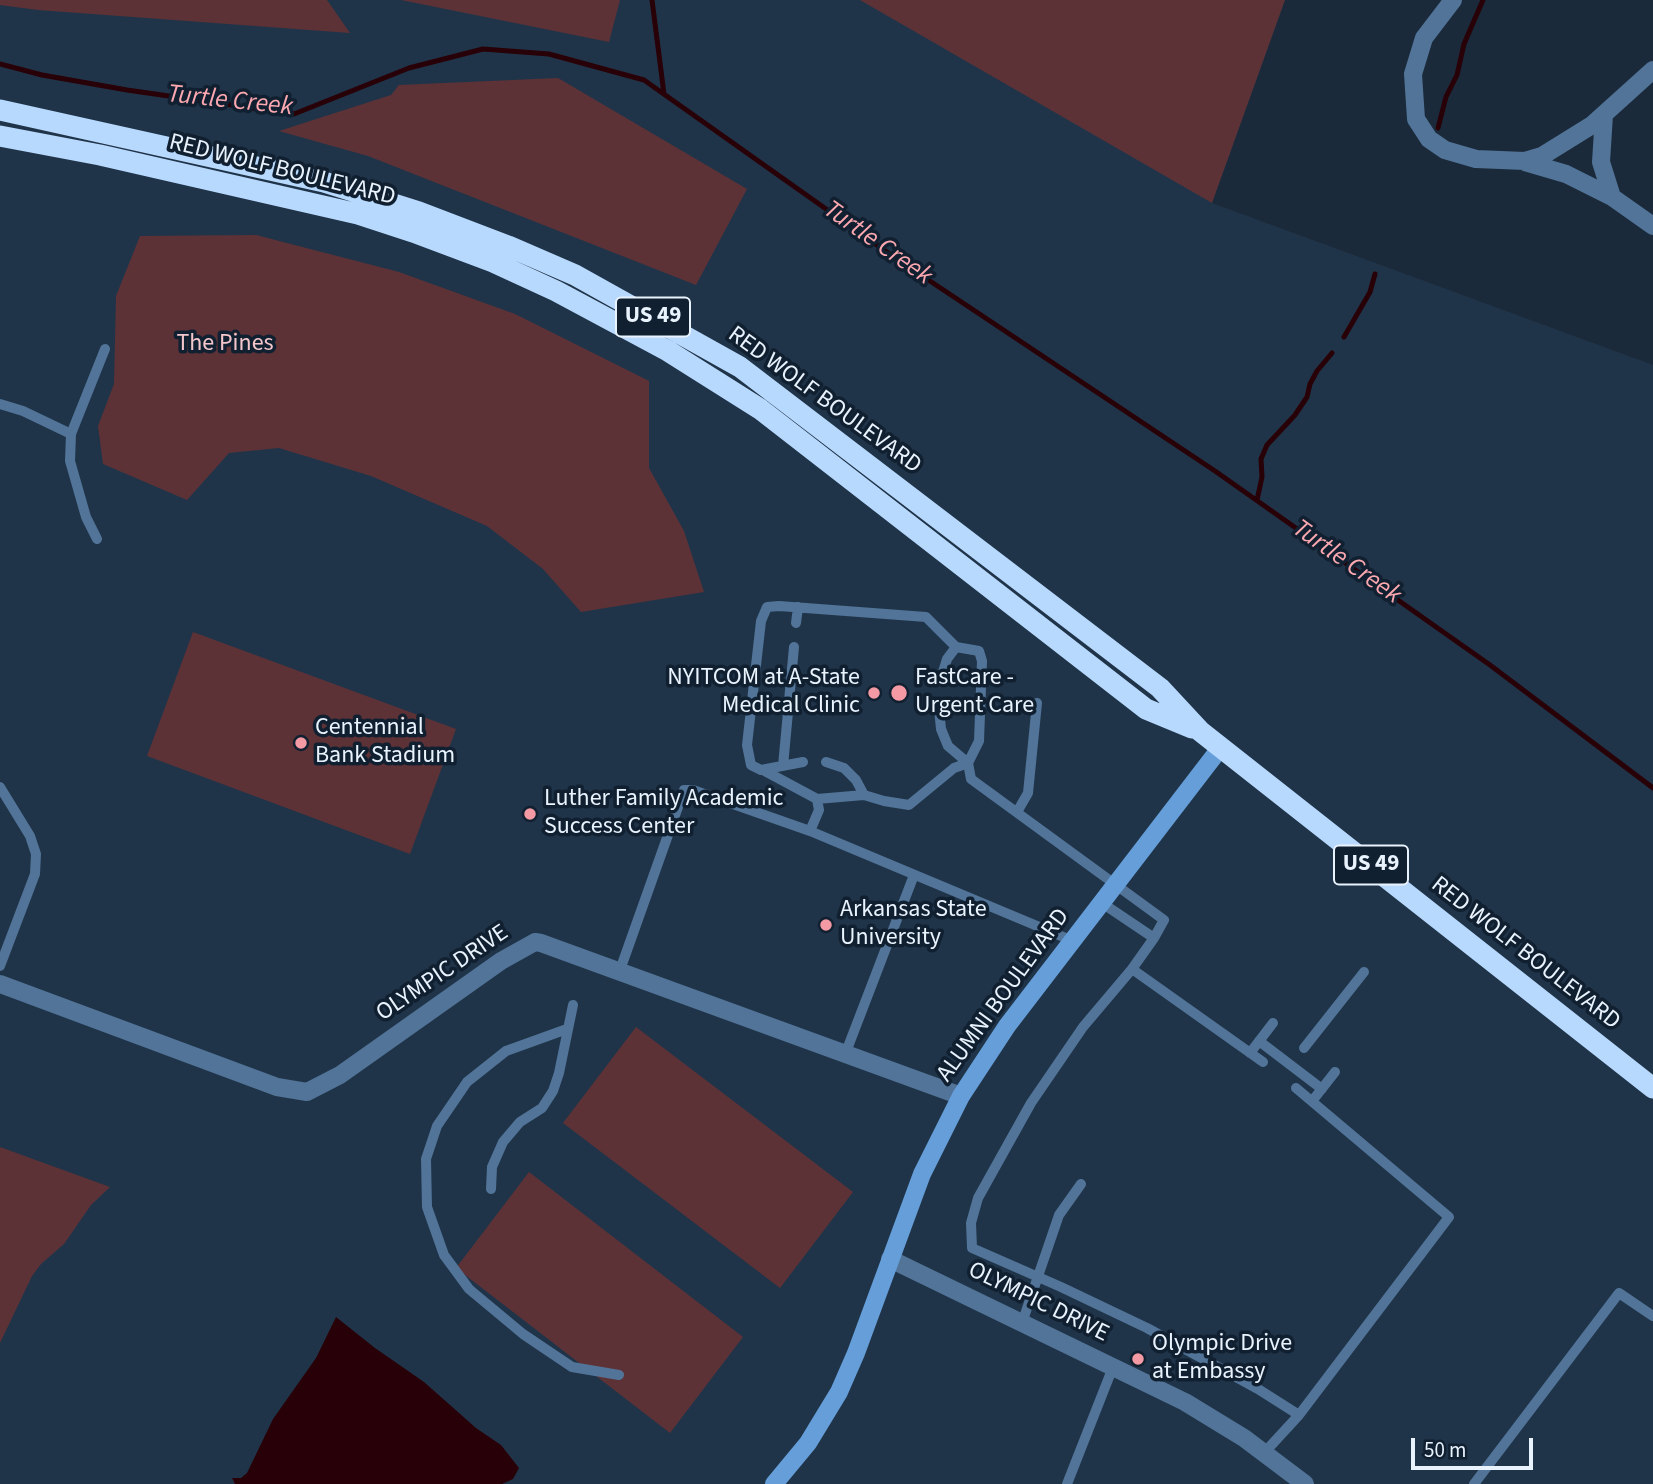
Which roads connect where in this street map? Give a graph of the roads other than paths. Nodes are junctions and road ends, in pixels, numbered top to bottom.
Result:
1 (1453, 0) edge
2 (1653, 70) edge
3 (0, 110) edge
4 (1604, 115) junction
5 (0, 136) edge
6 (1525, 161) junction
7 (1612, 197) junction
8 (1653, 226) edge
9 (105, 349) dead end
10 (0, 404) edge
11 (71, 434) junction
12 (97, 539) dead end
13 (798, 607) junction
14 (796, 623) dead end
15 (794, 647) dead end
16 (956, 647) junction
17 (940, 682) dead end
18 (1037, 703) dead end
19 (939, 709) dead end
20 (1200, 731) junction
21 (1221, 747) junction
22 (803, 762) dead end
23 (826, 762) dead end
24 (968, 763) junction
25 (783, 766) junction
26 (762, 770) junction
27 (0, 788) edge
28 (864, 795) junction
29 (817, 799) junction
30 (1017, 812) junction
31 (810, 831) junction
32 (914, 875) junction
33 (1116, 884) junction
34 (1102, 903) junction
35 (1154, 937) junction
36 (1073, 941) junction
37 (0, 967) edge
38 (1132, 969) junction
39 (620, 970) junction
40 (1364, 972) dead end
41 (0, 984) edge
42 (573, 1005) dead end
43 (1273, 1023) dead end
44 (567, 1028) junction
45 (1259, 1041) junction
46 (1304, 1048) dead end
47 (846, 1052) junction
48 (1250, 1052) junction
49 (1263, 1062) dead end
50 (1335, 1072) dead end
51 (1296, 1087) dead end
52 (1653, 1088) edge
53 (1322, 1089) junction
54 (961, 1096) junction
55 (1313, 1100) junction
56 (1081, 1184) dead end
57 (491, 1189) dead end
58 (890, 1259) junction
59 (1038, 1277) junction
60 (1653, 1316) edge
61 (1022, 1323) junction
62 (1113, 1367) junction
63 (619, 1375) dead end
64 (1299, 1415) junction
65 (1264, 1453) junction
66 (774, 1484) edge
67 (1067, 1484) edge
68 (1305, 1484) edge
69 (1474, 1484) edge

1 - 6 street
2 - 4 street
3 - 20 highway, RED WOLF BOULEVARD / US 49
4 - 6 street
4 - 7 street
5 - 20 highway, RED WOLF BOULEVARD / US 49
6 - 7 street
7 - 8 street
9 - 11 lane
10 - 11 lane
11 - 12 lane
13 - 14 lane
13 - 16 lane
13 - 26 lane
15 - 25 lane
16 - 17 lane
16 - 24 lane
18 - 30 lane
19 - 24 lane
20 - 21 highway, RED WOLF BOULEVARD / US 49
21 - 33 street, ALUMNI BOULEVARD
21 - 52 highway, RED WOLF BOULEVARD / US 49
22 - 25 lane
23 - 28 lane
24 - 28 lane
24 - 30 lane
25 - 26 lane
26 - 29 lane
27 - 37 lane
28 - 29 lane
29 - 31 lane
30 - 33 lane
31 - 32 lane
31 - 39 lane
32 - 36 lane
32 - 47 lane
33 - 34 street, ALUMNI BOULEVARD
33 - 35 lane
34 - 35 lane
34 - 36 street, ALUMNI BOULEVARD
35 - 38 lane
36 - 54 street, ALUMNI BOULEVARD
38 - 48 lane
38 - 59 lane
39 - 41 street, OLYMPIC DRIVE
39 - 47 street, OLYMPIC DRIVE
40 - 46 lane
42 - 44 lane
43 - 45 lane
44 - 57 lane
44 - 63 lane
45 - 48 lane
45 - 53 lane
47 - 54 street, OLYMPIC DRIVE
48 - 49 lane
50 - 53 lane
51 - 55 lane
53 - 55 lane
54 - 58 street, ALUMNI BOULEVARD
55 - 64 lane
56 - 59 lane
58 - 61 street, OLYMPIC DRIVE
58 - 66 street, ALUMNI BOULEVARD
59 - 61 lane
59 - 64 lane
60 - 69 lane
61 - 62 street, OLYMPIC DRIVE
62 - 65 street, OLYMPIC DRIVE
62 - 67 lane
64 - 65 lane
65 - 68 street, OLYMPIC DRIVE

